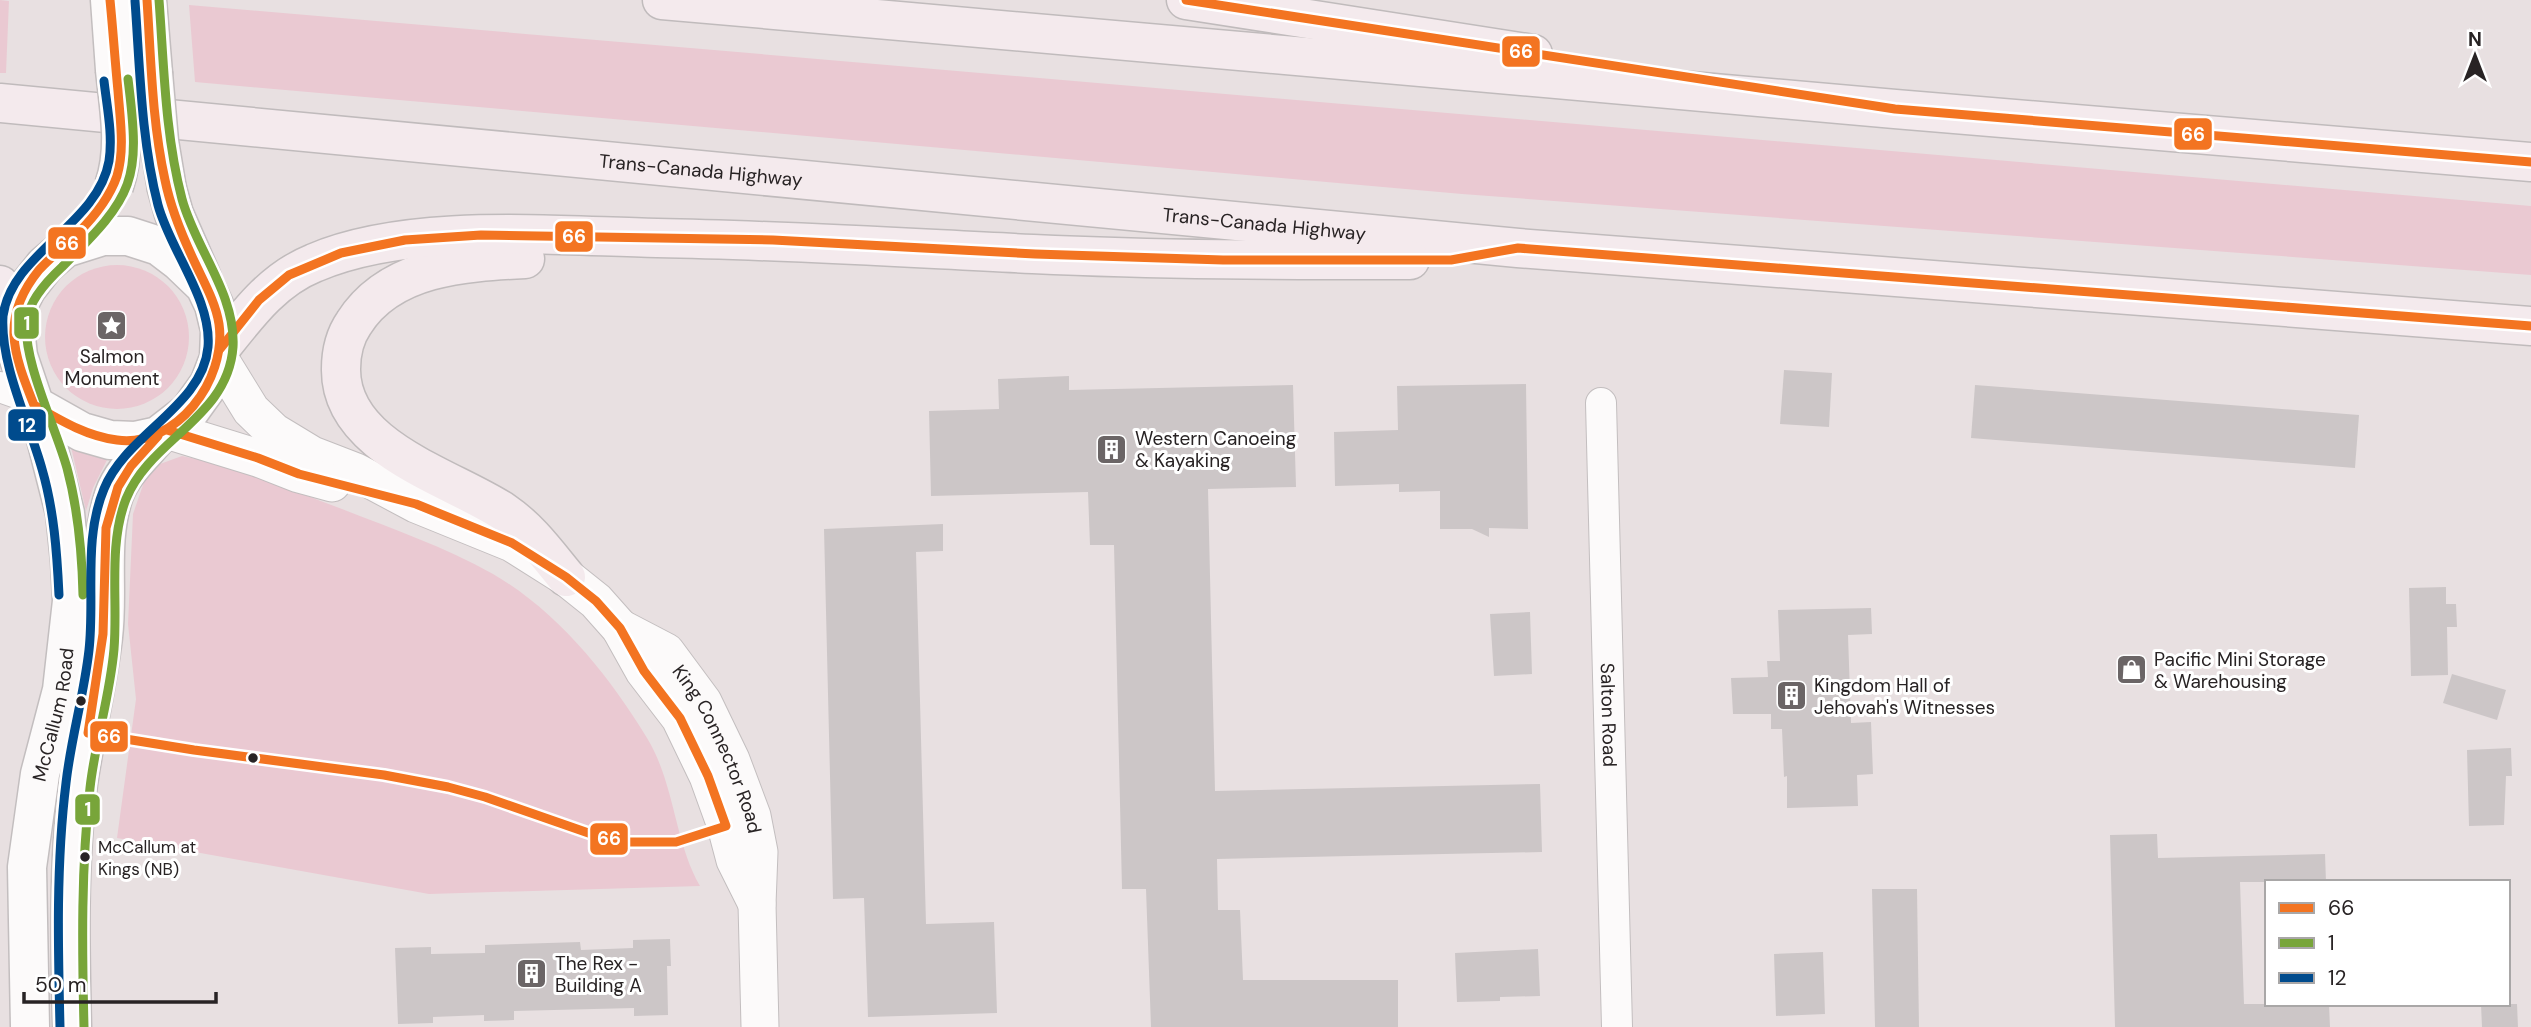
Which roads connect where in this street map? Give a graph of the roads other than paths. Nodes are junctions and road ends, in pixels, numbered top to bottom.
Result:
1 (662, 0) edge
2 (1186, 0) edge
3 (134, 1) edge
4 (0, 103) edge
5 (1895, 109) junction
6 (2531, 162) edge
7 (773, 240) junction
8 (65, 248) junction
9 (1518, 248) junction
10 (205, 286) junction
11 (7, 311) edge
12 (2531, 327) edge
13 (220, 354) junction
14 (22, 396) edge
15 (1601, 403) dead end
16 (163, 433) junction
17 (416, 503) junction
18 (566, 577) junction
19 (30, 1027) edge
20 (72, 1027) edge
21 (760, 1027) edge
22 (1617, 1027) edge

1 - 5 highway
2 - 5 highway
3 - 8 main road, bridge
3 - 10 main road, bridge
4 - 9 highway, Trans-Canada Highway
5 - 6 highway
7 - 9 highway
7 - 13 highway
7 - 18 highway
8 - 10 main road
8 - 11 main road
9 - 12 highway, Trans-Canada Highway
10 - 13 main road
11 - 14 main road
13 - 16 main road
13 - 17 street, King Connector Road
14 - 16 main road
14 - 19 main road, McCallum Road
15 - 22 street, Salton Road
16 - 17 street, King Connector Road
16 - 20 main road, McCallum Road
17 - 18 street, King Connector Road
18 - 21 street, King Connector Road

